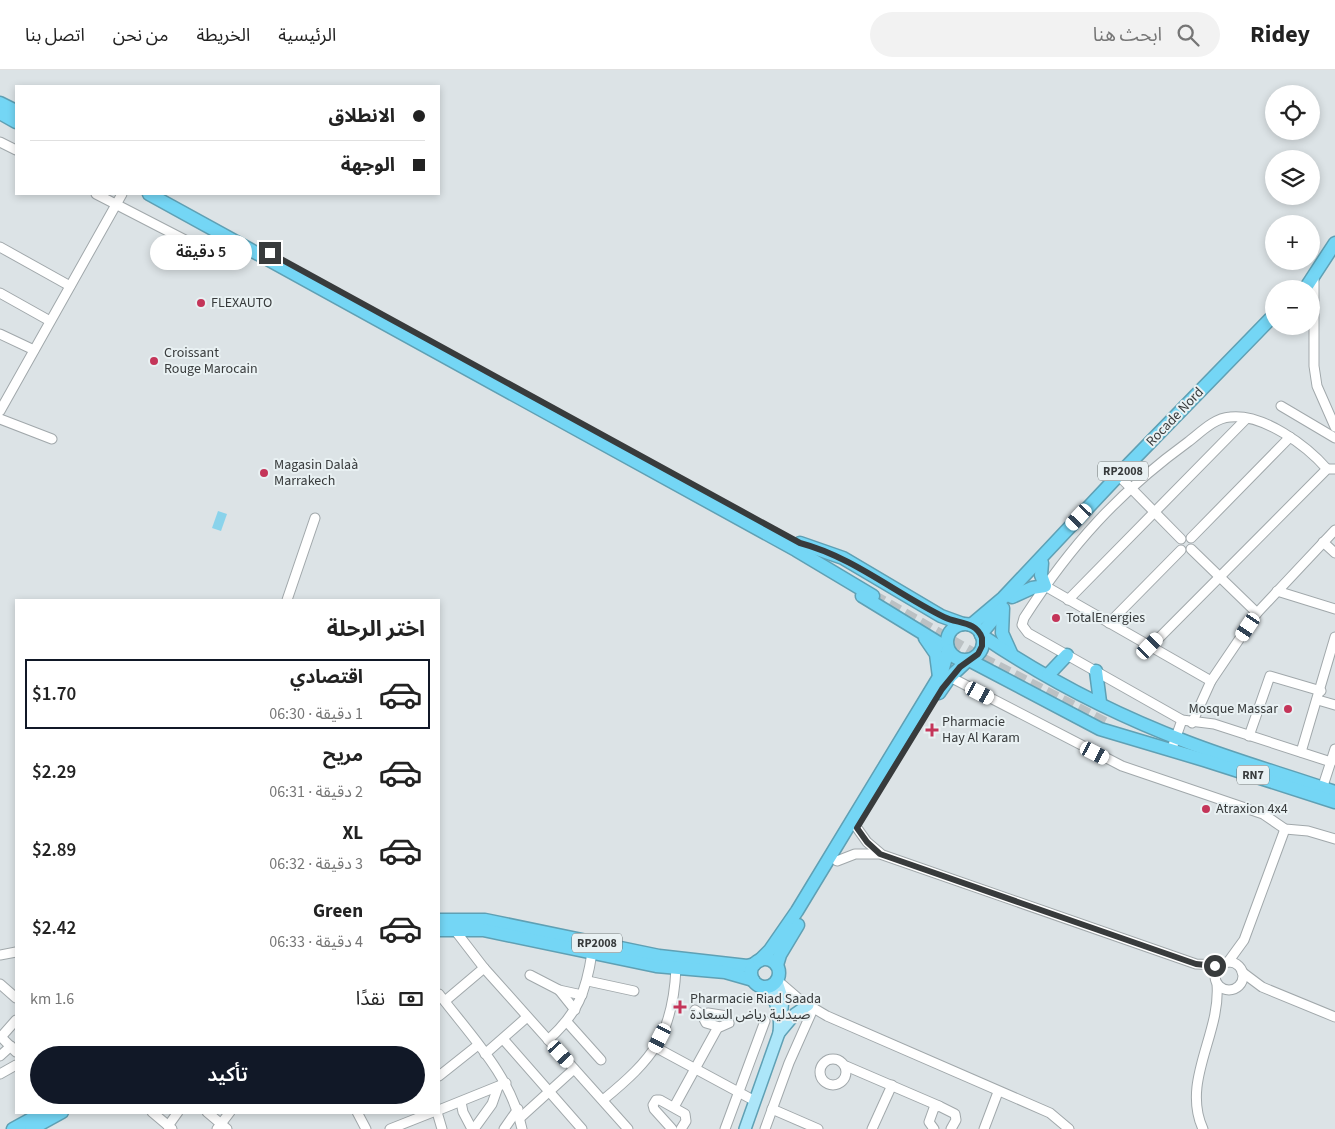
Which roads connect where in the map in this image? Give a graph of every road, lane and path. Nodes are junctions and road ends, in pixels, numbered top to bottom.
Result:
1 (0, 103) edge
2 (15, 110) edge
3 (0, 113) edge
4 (15, 121) edge
5 (0, 142) edge
6 (15, 150) edge
7 (98, 195) edge
8 (121, 195) edge
9 (150, 195) edge
10 (166, 195) edge
11 (116, 204) junction
12 (226, 236) junction
13 (1335, 244) edge
14 (0, 248) edge
15 (1314, 277) junction
16 (1310, 280) edge
17 (1312, 280) edge
18 (70, 286) junction
19 (0, 293) edge
20 (50, 321) junction
21 (1265, 324) edge
22 (0, 334) edge
23 (1265, 334) edge
24 (34, 350) junction
25 (1281, 406) dead end
26 (0, 411) edge
27 (0, 419) edge
28 (1246, 419) junction
29 (1335, 427) edge
30 (1290, 437) junction
31 (1335, 438) edge
32 (52, 439) dead end
33 (1331, 469) edge
34 (1126, 483) junction
35 (1154, 512) junction
36 (314, 518) dead end
37 (1335, 530) edge
38 (1191, 538) junction
39 (1181, 539) junction
40 (1323, 542) junction
41 (798, 546) junction
42 (1181, 550) junction
43 (1192, 550) junction
44 (1335, 553) edge
45 (1042, 562) junction
46 (1219, 576) junction
47 (1045, 586) junction
48 (1277, 591) junction
49 (875, 593) tunnel mouth
50 (1012, 597) junction
51 (287, 599) edge
52 (1068, 600) junction
53 (1004, 608) junction
54 (1335, 609) edge
55 (1257, 613) junction
56 (1109, 623) junction
57 (974, 629) junction
58 (922, 634) junction
59 (1335, 637) edge
60 (1150, 646) junction
61 (947, 649) junction
62 (1013, 655) junction
63 (1067, 655) junction
64 (968, 660) junction
65 (1096, 671) junction
66 (1048, 675) junction
67 (945, 677) junction
68 (1211, 681) junction
69 (1320, 690) junction
70 (1318, 700) junction
71 (1100, 702) junction
72 (1335, 705) edge
73 (1182, 720) junction
74 (1192, 723) junction
75 (1249, 736) junction
76 (1176, 738) junction
77 (1335, 749) edge
78 (1171, 750) junction
79 (1301, 752) junction
80 (1332, 765) edge
81 (1321, 792) junction
82 (1335, 792) edge
83 (1335, 802) edge
84 (857, 828) junction
85 (1285, 829) junction
86 (1335, 839) edge
87 (880, 854) junction
88 (838, 861) junction
89 (440, 920) edge
90 (454, 929) junction
91 (440, 930) edge
92 (1244, 940) junction
93 (15, 952) edge
94 (592, 953) junction
95 (0, 955) edge
96 (757, 962) junction
97 (1196, 964) junction
98 (1224, 964) junction
99 (777, 965) junction
100 (484, 968) junction
101 (676, 968) junction
102 (1241, 971) junction
103 (530, 975) dead end
104 (588, 981) junction
105 (777, 981) junction
106 (1216, 982) junction
107 (0, 984) edge
108 (758, 984) junction
109 (1262, 987) junction
110 (1235, 988) junction
111 (559, 990) junction
112 (634, 991) dead end
113 (582, 995) junction
114 (15, 997) edge
115 (442, 998) edge
116 (811, 1007) junction
117 (575, 1010) junction
118 (695, 1010) dead end
119 (1217, 1011) junction
120 (704, 1016) junction
121 (527, 1017) junction
122 (1335, 1017) edge
123 (780, 1018) junction
124 (15, 1021) edge
125 (764, 1021) dead end
126 (567, 1022) junction
127 (718, 1027) junction
128 (779, 1033) junction
129 (0, 1036) edge
130 (502, 1039) junction
131 (548, 1040) junction
132 (478, 1045) junction
133 (655, 1047) junction
134 (14, 1049) edge
135 (485, 1054) junction
136 (0, 1056) edge
137 (601, 1060) dead end
138 (15, 1066) edge
139 (846, 1066) dead end
140 (574, 1069) junction
141 (694, 1070) junction
142 (0, 1074) edge
143 (440, 1075) edge
144 (502, 1085) junction
145 (892, 1085) junction
146 (548, 1092) junction
147 (998, 1092) junction
148 (737, 1093) junction
149 (603, 1100) junction
150 (756, 1101) junction
151 (461, 1102) junction
152 (939, 1106) junction
153 (674, 1107) junction
154 (772, 1109) junction
155 (440, 1110) edge
156 (40, 1114) edge
157 (58, 1114) edge
158 (154, 1114) edge
159 (177, 1114) edge
160 (209, 1114) edge
161 (229, 1114) edge
162 (358, 1114) edge
163 (422, 1114) edge
164 (437, 1114) edge
165 (519, 1114) junction
166 (170, 1127) edge
167 (222, 1127) edge
168 (622, 1127) edge
169 (13, 1129) edge
170 (32, 1129) edge
171 (366, 1129) edge
172 (390, 1129) edge
173 (442, 1129) edge
174 (473, 1129) edge
175 (504, 1129) edge
176 (522, 1129) edge
177 (582, 1129) edge
178 (672, 1129) edge
179 (681, 1129) edge
180 (725, 1129) edge
181 (745, 1129) edge
182 (766, 1129) edge
183 (818, 1129) edge
184 (872, 1129) edge
185 (934, 1129) edge
186 (951, 1129) edge
187 (984, 1129) edge
188 (1069, 1129) edge
189 (1203, 1129) edge

1 - 2 highway
3 - 4 highway
5 - 6 street
7 - 11 street
8 - 11 street
9 - 12 highway
10 - 41 highway
11 - 12 street
11 - 18 street
12 - 41 highway
13 - 15 highway
14 - 18 street
15 - 16 highway
15 - 17 highway
15 - 29 street
18 - 20 street
19 - 20 street
20 - 24 street
21 - 57 highway, Rocade Nord / RP2008
22 - 24 street
23 - 34 highway, Rocade Nord / RP2008
24 - 26 street
25 - 31 street
27 - 32 street
28 - 30 street
28 - 34 street
28 - 35 street
30 - 33 street
30 - 38 street
33 - 46 street
34 - 35 street
34 - 45 highway, Rocade Nord / RP2008
34 - 47 street
35 - 39 street
35 - 52 street
36 - 51 street
37 - 40 street
38 - 39 street
38 - 43 street
39 - 42 street
40 - 44 street
40 - 48 street
41 - 49 highway
41 - 57 highway
41 - 58 highway
42 - 43 street
42 - 56 street
43 - 46 street
45 - 47 highway
45 - 50 highway, Rocade Nord / RP2008
46 - 55 street
46 - 60 street
47 - 50 highway
47 - 52 street
47 - 63 street
48 - 54 street
48 - 55 street
50 - 53 highway, Rocade Nord / RP2008
52 - 56 street
53 - 57 highway, Rocade Nord / RP2008
53 - 62 highway
55 - 68 street
56 - 60 street
57 - 61 highway
57 - 62 highway
57 - 64 highway
58 - 61 highway
58 - 67 highway
59 - 69 street
60 - 68 street
61 - 64 highway
61 - 67 highway
62 - 66 highway
63 - 65 street
63 - 66 highway
64 - 67 highway
64 - 78 highway
65 - 71 highway
65 - 73 street
66 - 71 highway
67 - 84 highway
67 - 85 street
67 - 96 highway
68 - 74 street
69 - 70 street
69 - 75 street
70 - 72 street
70 - 79 street
71 - 76 highway
73 - 74 street
73 - 76 street
74 - 75 street
75 - 79 street
76 - 78 street
76 - 78 highway, RN7
76 - 81 highway, RN7
77 - 80 street
78 - 81 highway, RN7
79 - 80 street
80 - 81 street
81 - 82 highway, RN7
81 - 83 highway, RN7
84 - 87 street
84 - 88 highway
85 - 86 street
85 - 92 street
87 - 88 street
87 - 97 street
88 - 99 highway
89 - 96 highway, RP2008
90 - 91 highway, RP2008
90 - 94 highway, RP2008
90 - 100 street
92 - 98 street
92 - 102 street
93 - 95 street
94 - 101 highway, RP2008
94 - 104 street
96 - 99 highway, RP2008
96 - 108 highway
97 - 98 street
97 - 106 street
98 - 102 street
98 - 106 street
99 - 105 highway
100 - 115 street
100 - 121 street
101 - 108 highway, RP2008
101 - 133 street
102 - 109 street
102 - 110 street
103 - 111 street
104 - 112 street
104 - 113 street
105 - 108 highway
105 - 116 street
105 - 123 main road
106 - 110 street
106 - 119 street
107 - 114 street
108 - 123 main road
109 - 110 street
109 - 122 street
110 - 119 street
111 - 113 street
111 - 117 street
113 - 117 street
115 - 132 street
116 - 128 main road
116 - 147 street
116 - 154 street
117 - 126 street
118 - 120 street
119 - 189 street
120 - 127 street
120 - 127 street
121 - 130 street
121 - 131 street
123 - 128 main road
124 - 129 street
125 - 148 street
126 - 131 street
126 - 137 street
127 - 141 street
128 - 150 main road
129 - 134 street
130 - 135 street
130 - 146 street
131 - 140 street
132 - 135 street
132 - 143 street
133 - 141 street
133 - 149 street
134 - 136 street
135 - 144 street
138 - 142 street
139 - 145 street
140 - 146 street
140 - 149 street
141 - 148 street
141 - 153 street
144 - 151 street
144 - 165 street
144 - 174 street
145 - 152 street
145 - 184 street
146 - 165 street
146 - 177 street
147 - 187 street
147 - 188 street
148 - 150 street
148 - 180 street
149 - 168 street
150 - 181 main road
151 - 155 street
151 - 174 street
152 - 185 street
152 - 186 street
153 - 178 street
153 - 179 street
154 - 182 street
154 - 183 street
156 - 169 highway
157 - 170 highway
158 - 166 street
159 - 166 street
160 - 167 street
161 - 167 street
162 - 171 street
163 - 172 street
164 - 173 street
165 - 175 street
165 - 176 street

